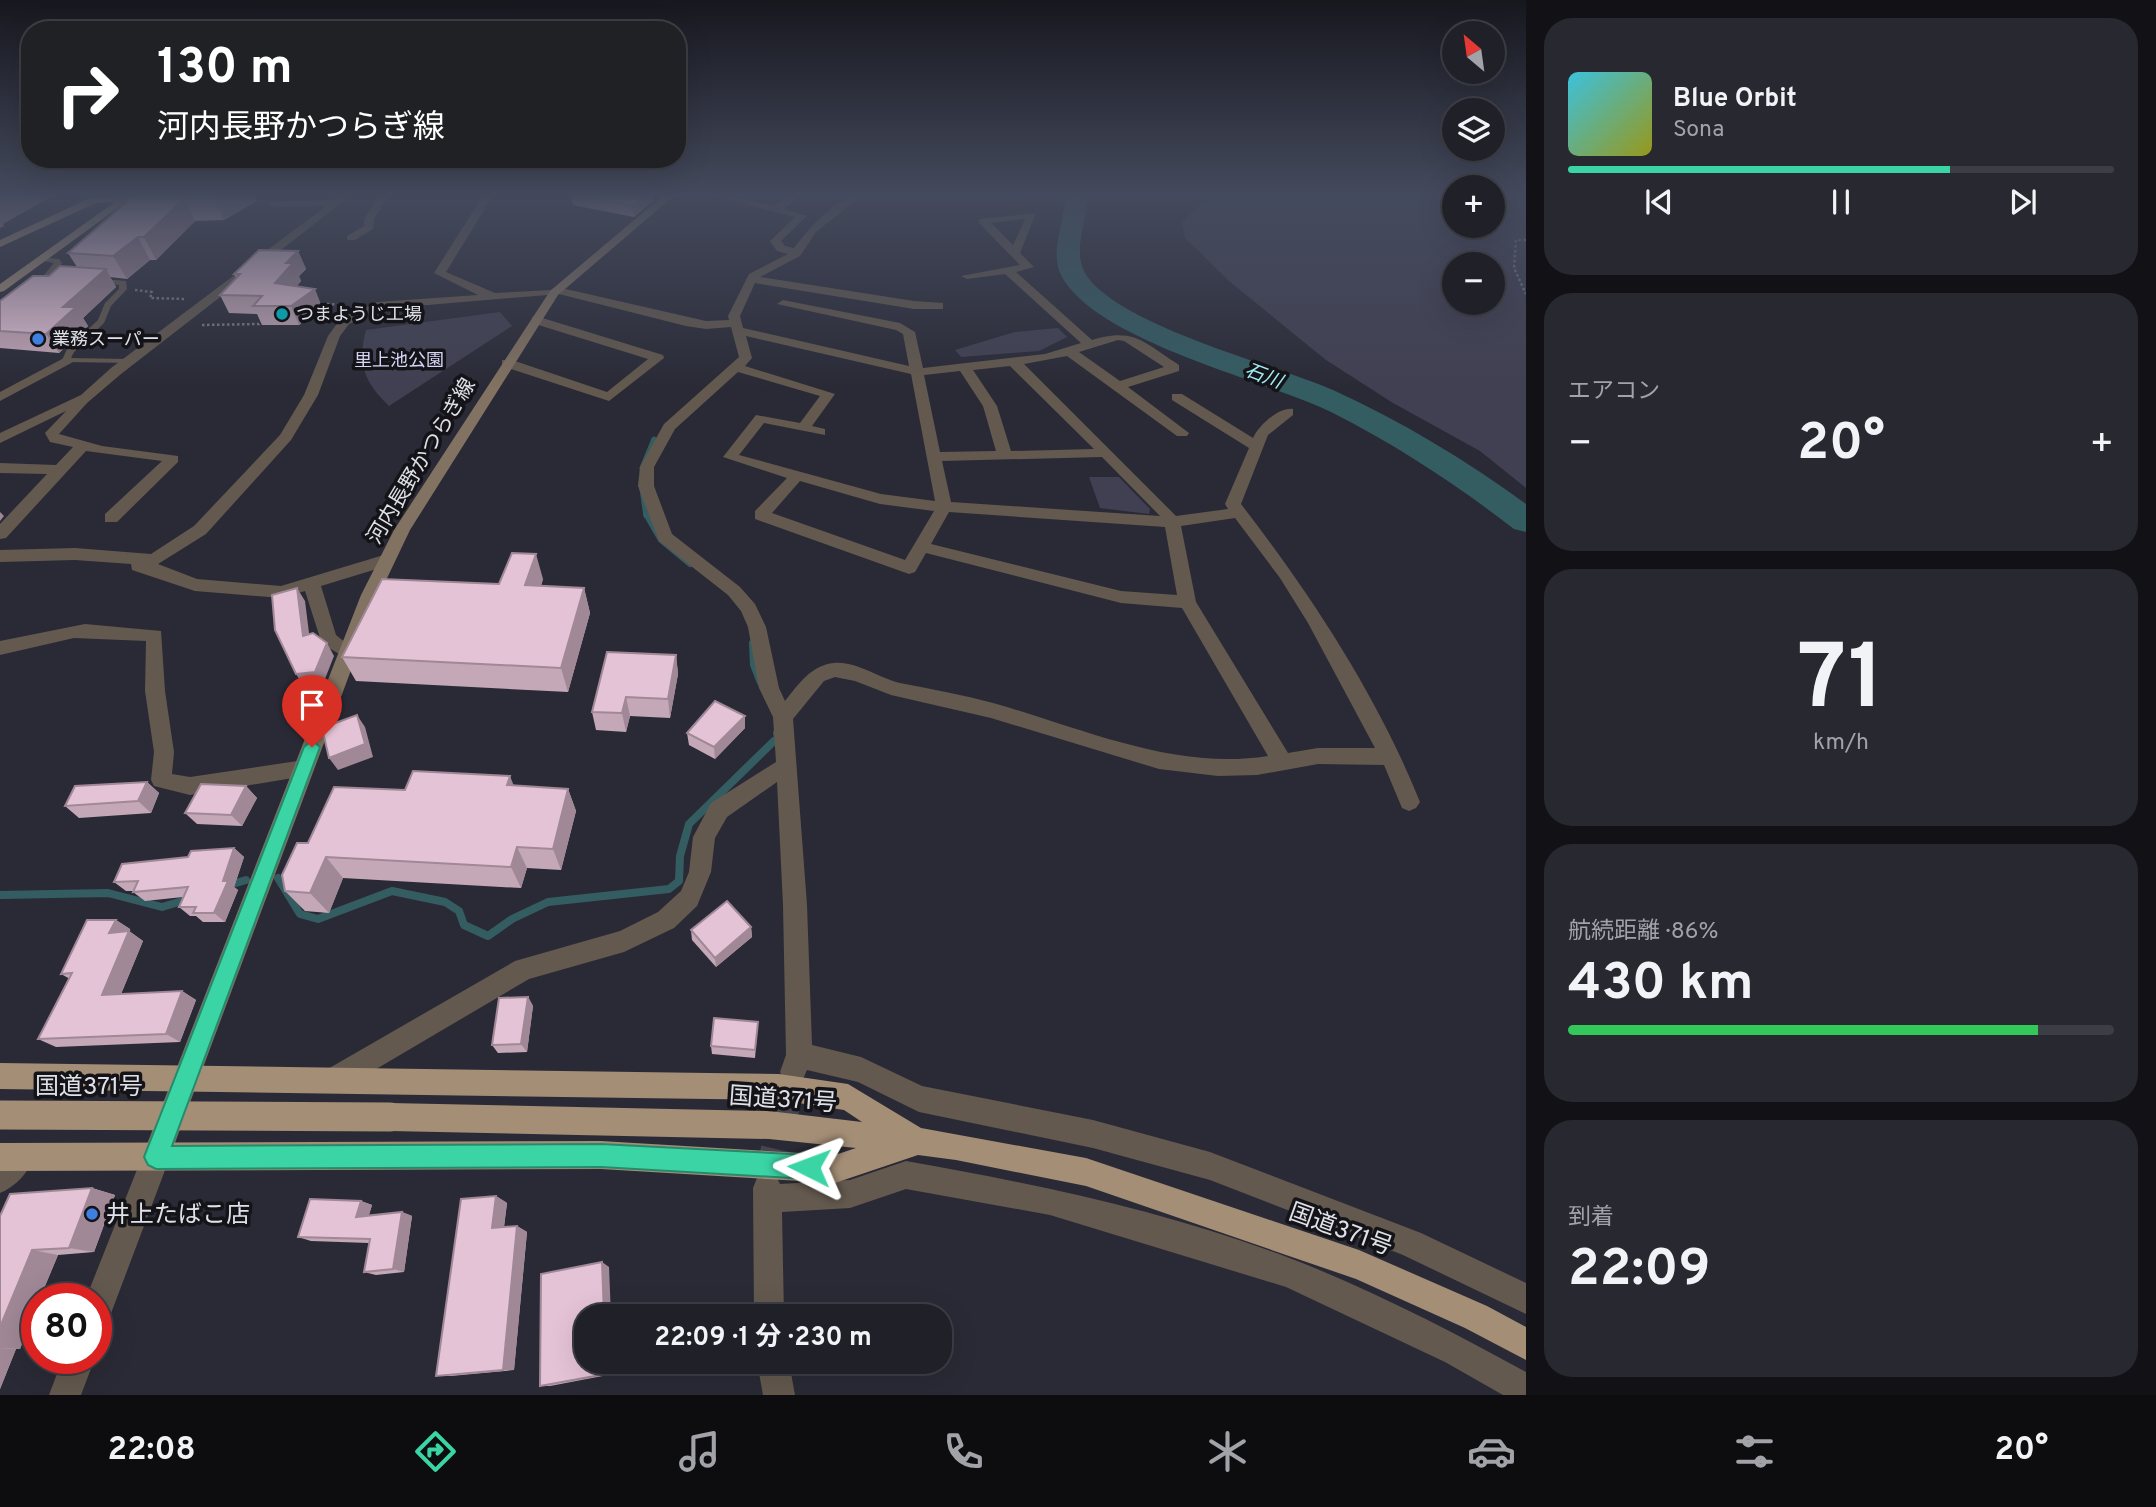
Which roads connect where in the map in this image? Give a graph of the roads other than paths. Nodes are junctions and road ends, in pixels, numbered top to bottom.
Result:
1 (40, 259) joint
2 (263, 259) edge
3 (449, 259) edge
4 (591, 259) edge
5 (785, 259) edge
6 (1021, 259) edge
7 (1007, 270) junction
8 (968, 276) dead end
9 (79, 279) edge
10 (752, 279) junction
11 (92, 280) edge
12 (0, 289) edge
13 (556, 291) junction
14 (491, 297) junction
15 (783, 303) dead end
16 (939, 306) dead end
17 (536, 320) junction
18 (736, 326) junction
19 (1090, 344) junction
20 (1069, 351) junction
21 (69, 361) junction
22 (129, 361) junction
23 (508, 362) junction
24 (1014, 362) junction
25 (736, 367) junction
26 (964, 367) junction
27 (918, 372) junction
28 (1119, 386) junction
29 (0, 397) edge
30 (1177, 397) dead end
31 (86, 398) junction
32 (1288, 412) dead end
33 (803, 428) junction
34 (820, 432) dead end
35 (1182, 433) dead end
36 (0, 439) edge
37 (84, 444) junction
38 (1258, 447) junction
39 (1103, 453) junction
40 (1006, 455) junction
41 (936, 457) junction
42 (0, 468) edge
43 (60, 470) junction
44 (797, 476) junction
45 (944, 507) junction
46 (1239, 512) junction
47 (111, 518) dead end
48 (1172, 522) junction
49 (0, 534) edge
50 (922, 547) junction
51 (75, 554) junction
52 (0, 555) edge
53 (387, 560) junction
54 (311, 583) junction
55 (1186, 602) junction
56 (0, 649) edge
57 (348, 652) junction
58 (783, 717) junction
59 (1389, 757) junction
60 (1282, 761) junction
61 (788, 765) junction
62 (304, 769) junction
63 (1409, 802) dead end
64 (0, 1076) edge
65 (185, 1078) junction
66 (335, 1079) junction
67 (0, 1115) edge
68 (917, 1142) junction
69 (156, 1157) junction
70 (10, 1158) edge
71 (0, 1179) edge
72 (108, 1283) edge
73 (1526, 1300) edge
74 (769, 1304) edge
75 (1526, 1344) edge
76 (73, 1374) edge
77 (775, 1374) edge
78 (1526, 1390) edge
79 (65, 1395) edge
80 (779, 1395) edge

1 - 9 lane
1 - 12 highway
2 - 22 street
3 - 14 street
4 - 13 main road, 河内長野かつらぎ線
5 - 10 street
6 - 7 street
7 - 8 street
7 - 19 street
10 - 16 street
10 - 18 street
11 - 21 lane
13 - 14 street
13 - 17 main road, 河内長野かつらぎ線
13 - 18 street
14 - 51 street
15 - 27 street
17 - 23 main road, 河内長野かつらぎ線
17 - 23 street
18 - 25 street
18 - 27 street
19 - 20 street
19 - 28 street
20 - 24 street
20 - 28 street
21 - 22 lane
21 - 29 street
22 - 31 street
23 - 53 main road, 河内長野かつらぎ線
24 - 26 street
24 - 39 street
25 - 33 street
25 - 58 street
26 - 27 street
26 - 40 street
27 - 41 street
28 - 35 street
30 - 38 street
31 - 36 street
31 - 37 street
32 - 38 street
33 - 34 street
33 - 44 street
37 - 43 street
37 - 47 street
38 - 46 street
39 - 40 street
39 - 48 street
40 - 41 street
41 - 45 street
42 - 43 street
43 - 49 street
44 - 45 street
44 - 50 street
45 - 48 street
45 - 50 street
46 - 48 street
46 - 59 street
48 - 55 street
50 - 55 street
51 - 52 street
51 - 54 street
53 - 54 street
53 - 57 main road, 河内長野かつらぎ線
54 - 57 street
55 - 60 street
56 - 62 street
57 - 62 main road, 河内長野かつらぎ線
58 - 60 street
58 - 61 street
59 - 60 street
59 - 63 street
61 - 66 street
61 - 73 street
62 - 65 main road, 河内長野かつらぎ線
64 - 65 highway
65 - 66 highway
65 - 69 main road, 河内長野かつらぎ線
66 - 68 highway
67 - 68 highway, 国道371号, bridge
68 - 69 highway
68 - 75 highway, 国道371号
69 - 70 highway
69 - 72 street
70 - 71 street
74 - 78 street
76 - 79 street
77 - 80 street

